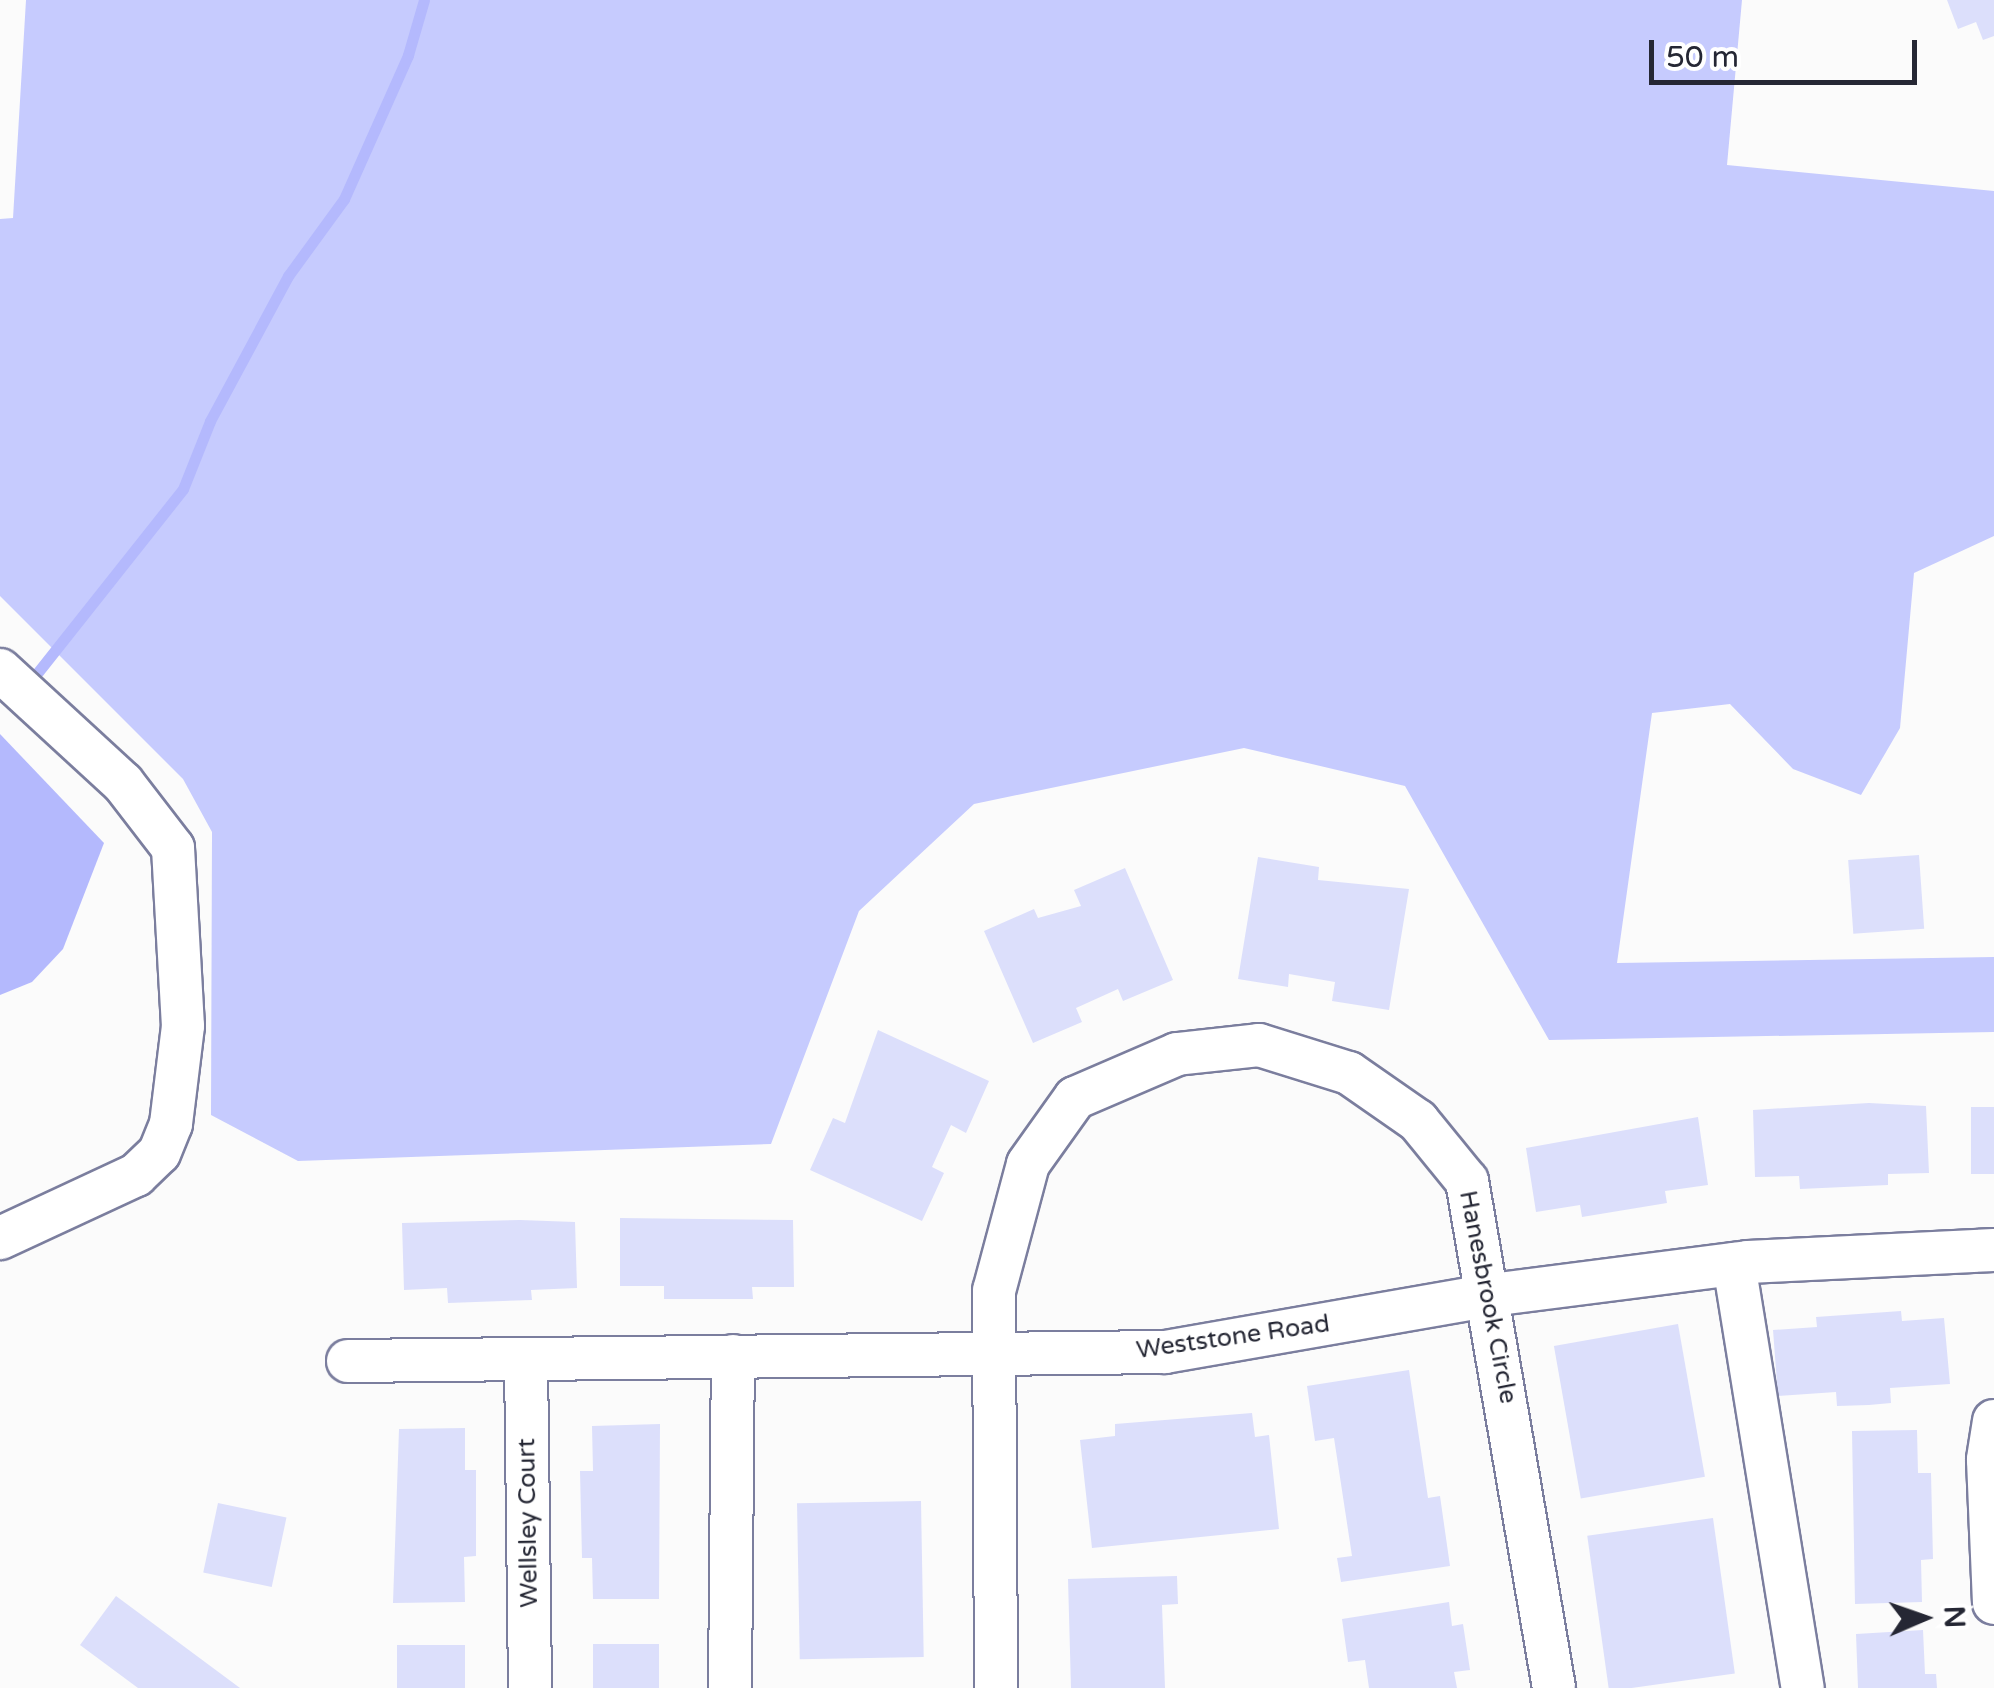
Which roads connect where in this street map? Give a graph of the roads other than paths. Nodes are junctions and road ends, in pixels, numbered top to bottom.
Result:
1 (0, 670) edge
2 (0, 1238) edge
3 (1994, 1250) edge
4 (1734, 1264) junction
5 (1491, 1295) junction
6 (995, 1354) junction
7 (733, 1356) junction
8 (526, 1359) junction
9 (348, 1361) dead end
10 (1994, 1420) edge
11 (1994, 1603) edge
12 (530, 1688) edge
13 (730, 1688) edge
14 (996, 1688) edge
15 (1554, 1688) edge
16 (1803, 1688) edge

1 - 2 street
3 - 4 street, Weststone Road
4 - 5 street, Weststone Road
4 - 16 street
5 - 6 street, Weststone Road
5 - 6 street, Hanesbrook Circle
5 - 15 street, Hanesbrook Circle
6 - 7 street, Weststone Road
6 - 14 street, Hanesbrook Circle
7 - 8 street, Weststone Road
7 - 13 street
8 - 9 street, Weststone Road
8 - 12 street, Wellsley Court
10 - 11 street

